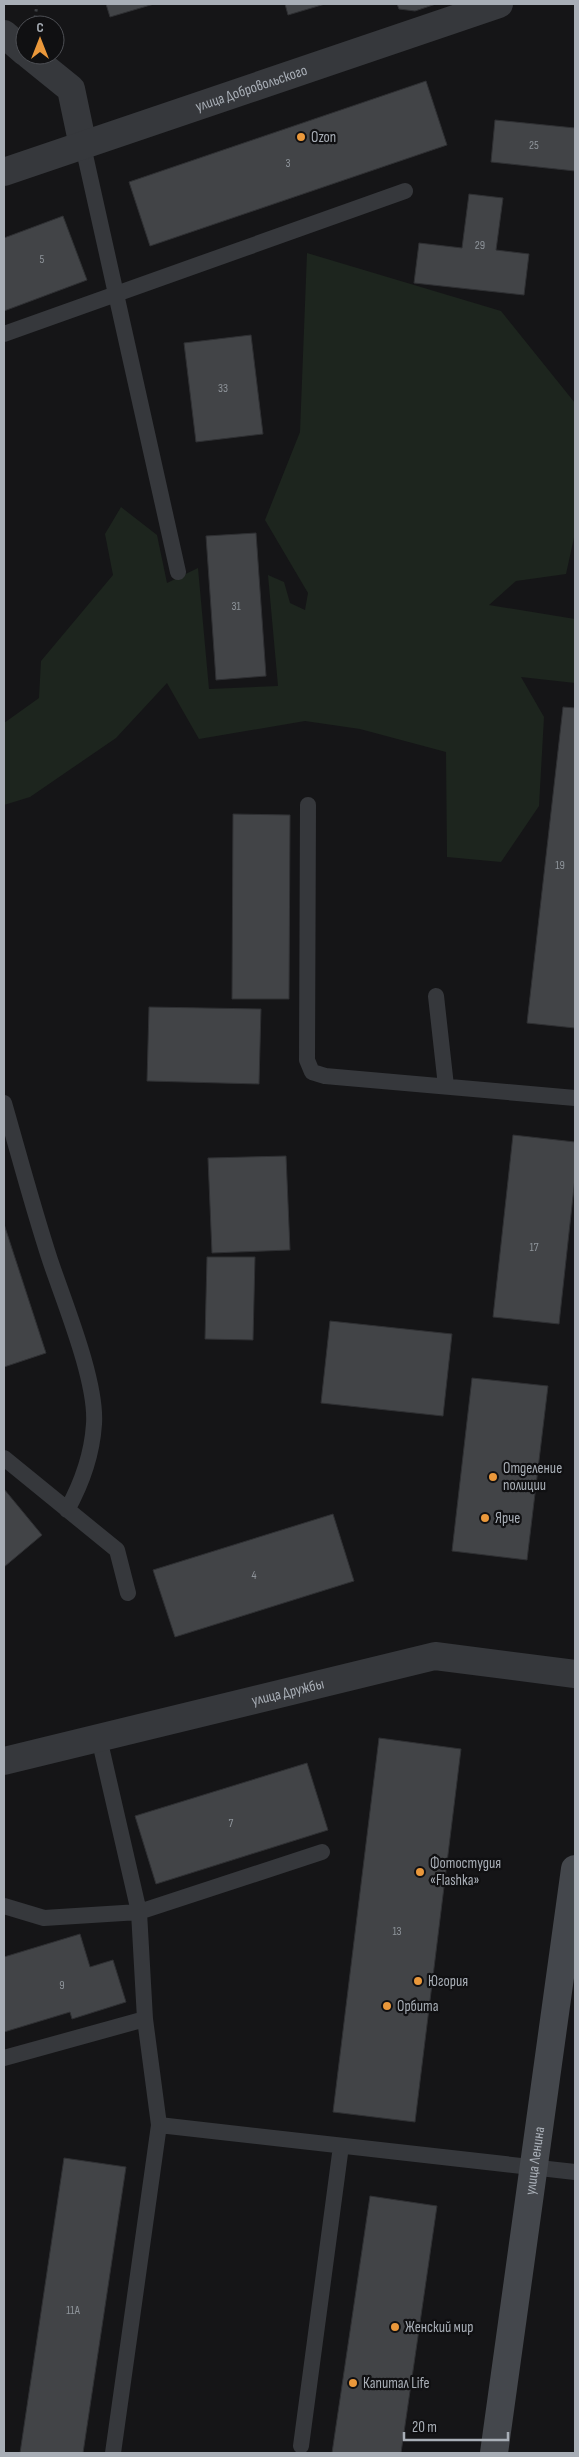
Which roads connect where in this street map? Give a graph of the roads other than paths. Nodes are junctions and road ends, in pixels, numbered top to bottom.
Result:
1 (499, 4) edge
2 (4, 34) edge
3 (15, 43) edge
4 (41, 65) edge
5 (83, 146) junction
6 (4, 172) edge
7 (404, 191) dead end
8 (116, 294) junction
9 (4, 334) edge
10 (178, 572) dead end
11 (308, 805) dead end
12 (436, 996) dead end
13 (446, 1086) junction
14 (575, 1098) edge
15 (4, 1103) edge
16 (4, 1458) edge
17 (67, 1510) junction
18 (128, 1593) dead end
19 (575, 1674) edge
20 (99, 1738) junction
21 (4, 1761) edge
22 (322, 1852) dead end
23 (575, 1869) edge
24 (4, 1906) edge
25 (139, 1912) junction
26 (145, 2019) junction
27 (4, 2058) edge
28 (159, 2124) junction
29 (341, 2146) junction
30 (534, 2167) junction
31 (575, 2172) edge
32 (301, 2446) dead end
33 (113, 2453) edge
34 (494, 2453) edge

1 - 5 street, улица Добровольского
2 - 3 street
4 - 5 street
5 - 6 street, улица Добровольского
5 - 8 lane
7 - 8 lane
8 - 9 lane
8 - 10 lane
11 - 13 lane
12 - 13 lane
13 - 14 lane
15 - 17 lane
16 - 17 lane
17 - 18 lane
19 - 20 street, улица Дружбы
20 - 21 street, улица Дружбы
20 - 25 lane
22 - 25 lane
23 - 30 main road, улица Ленина
24 - 25 lane
25 - 26 lane
26 - 27 lane
26 - 28 lane
28 - 29 lane
28 - 33 lane
29 - 30 lane
29 - 32 lane
30 - 31 lane
30 - 34 main road, улица Ленина

